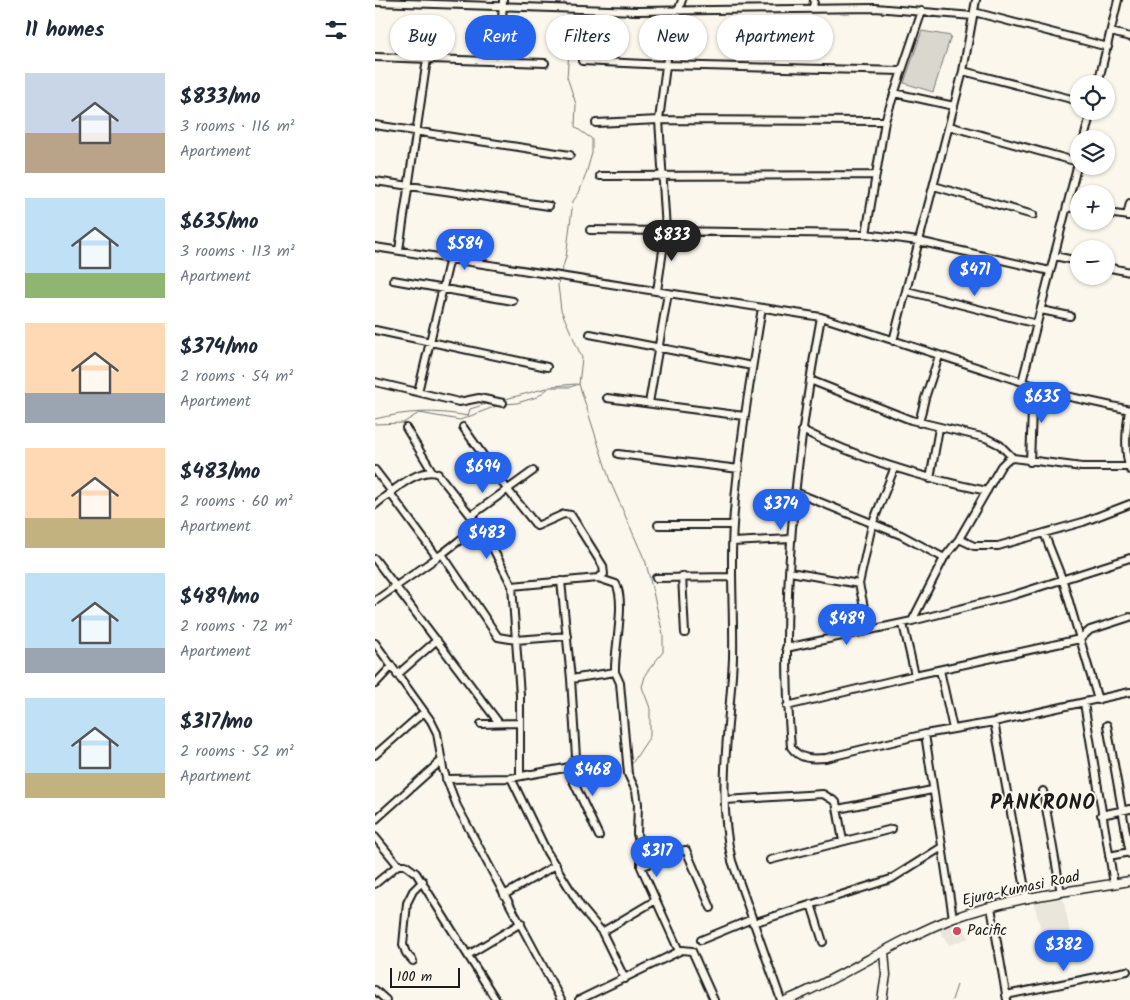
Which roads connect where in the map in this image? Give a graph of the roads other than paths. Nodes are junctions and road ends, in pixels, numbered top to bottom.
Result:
1 (682, 0) edge
2 (813, 0) edge
3 (975, 0) edge
4 (1118, 0) edge
5 (375, 2) edge
6 (403, 2) edge
7 (503, 3) edge
8 (813, 8) junction
9 (677, 10) junction
10 (921, 11) junction
11 (973, 14) junction
12 (1111, 32) junction
13 (1130, 37) edge
14 (1108, 47) junction
15 (375, 57) edge
16 (390, 58) edge
17 (427, 60) edge
18 (452, 60) edge
19 (582, 61) dead end
20 (501, 62) junction
21 (545, 63) dead end
22 (665, 65) junction
23 (901, 70) junction
24 (963, 71) junction
25 (1100, 75) edge
26 (894, 93) junction
27 (1070, 99) edge
28 (954, 106) junction
29 (659, 120) junction
30 (885, 121) junction
31 (596, 123) dead end
32 (375, 125) edge
33 (949, 126) junction
34 (416, 131) junction
35 (570, 155) dead end
36 (1070, 158) edge
37 (876, 175) junction
38 (1074, 175) edge
39 (600, 176) dead end
40 (661, 176) junction
41 (375, 181) edge
42 (408, 186) junction
43 (934, 186) junction
44 (1130, 203) edge
45 (549, 206) dead end
46 (1067, 207) junction
47 (1070, 208) edge
48 (1115, 214) edge
49 (1033, 215) dead end
50 (1129, 216) edge
51 (590, 230) dead end
52 (665, 230) junction
53 (866, 234) junction
54 (918, 241) junction
55 (375, 247) edge
56 (399, 250) junction
57 (1054, 256) junction
58 (450, 258) junction
59 (1070, 259) edge
60 (1115, 269) edge
61 (1050, 272) junction
62 (1130, 272) edge
63 (393, 280) dead end
64 (443, 290) junction
65 (657, 291) junction
66 (907, 292) junction
67 (668, 294) junction
68 (513, 301) dead end
69 (762, 308) junction
70 (1041, 310) junction
71 (1070, 316) dead end
72 (821, 317) junction
73 (1037, 324) junction
74 (375, 330) edge
75 (590, 334) dead end
76 (893, 340) junction
77 (429, 342) junction
78 (658, 346) junction
79 (939, 356) junction
80 (752, 366) junction
81 (547, 367) dead end
82 (810, 380) junction
83 (375, 382) edge
84 (1022, 382) junction
85 (1033, 385) junction
86 (418, 392) junction
87 (607, 398) dead end
88 (503, 403) dead end
89 (649, 403) junction
90 (1129, 410) edge
91 (744, 416) junction
92 (919, 423) junction
93 (463, 427) dead end
94 (406, 428) dead end
95 (939, 428) junction
96 (802, 430) junction
97 (618, 454) dead end
98 (1013, 458) junction
99 (1030, 462) junction
100 (739, 469) junction
101 (894, 469) junction
102 (1129, 469) edge
103 (375, 470) edge
104 (432, 471) junction
105 (533, 471) dead end
106 (930, 479) junction
107 (507, 489) junction
108 (987, 490) junction
109 (391, 492) junction
110 (795, 492) junction
111 (1130, 504) edge
112 (375, 505) edge
113 (472, 515) junction
114 (479, 525) junction
115 (658, 525) dead end
116 (733, 525) junction
117 (872, 525) junction
118 (1044, 533) junction
119 (791, 539) junction
120 (959, 539) junction
121 (733, 542) junction
122 (440, 555) junction
123 (944, 558) junction
124 (1130, 558) edge
125 (375, 559) edge
126 (790, 572) junction
127 (682, 576) junction
128 (732, 577) junction
129 (598, 578) junction
130 (656, 578) dead end
131 (561, 581) junction
132 (1063, 581) junction
133 (859, 584) junction
134 (398, 586) junction
135 (512, 586) junction
136 (375, 601) edge
137 (1130, 617) edge
138 (913, 620) junction
139 (903, 624) junction
140 (1075, 625) junction
141 (869, 630) junction
142 (1090, 630) junction
143 (685, 633) dead end
144 (567, 636) junction
145 (1080, 638) junction
146 (437, 640) junction
147 (516, 640) junction
148 (375, 643) edge
149 (786, 648) junction
150 (391, 667) junction
151 (940, 670) junction
152 (615, 672) junction
153 (915, 674) junction
154 (397, 676) junction
155 (571, 680) junction
156 (375, 684) edge
157 (1130, 692) edge
158 (1098, 700) junction
159 (1084, 703) junction
160 (787, 706) junction
161 (424, 712) junction
162 (994, 722) junction
163 (499, 723) junction
164 (481, 724) dead end
165 (520, 724) junction
166 (1107, 724) dead end
167 (953, 729) junction
168 (925, 734) junction
169 (375, 755) edge
170 (441, 761) junction
171 (567, 768) junction
172 (520, 776) junction
173 (511, 778) junction
174 (446, 779) junction
175 (932, 790) junction
176 (1043, 791) dead end
177 (725, 800) junction
178 (839, 809) junction
179 (1130, 809) edge
180 (1123, 810) junction
181 (1101, 815) junction
182 (375, 820) edge
183 (892, 829) dead end
184 (599, 836) dead end
185 (375, 837) edge
186 (843, 841) junction
187 (942, 847) junction
188 (1130, 853) edge
189 (1109, 856) junction
190 (770, 860) dead end
191 (556, 864) junction
192 (397, 865) junction
193 (641, 867) junction
194 (423, 881) junction
195 (1130, 881) edge
196 (375, 884) edge
197 (1114, 884) junction
198 (1061, 893) junction
199 (504, 895) junction
200 (1027, 899) junction
201 (656, 900) junction
202 (811, 904) junction
203 (991, 907) junction
204 (711, 908) dead end
205 (953, 918) junction
206 (753, 921) junction
207 (521, 923) junction
208 (602, 932) junction
209 (701, 940) dead end
210 (823, 942) dead end
211 (679, 951) junction
212 (884, 952) junction
213 (468, 954) junction
214 (413, 961) dead end
215 (1127, 970) dead end
216 (625, 978) junction
217 (375, 990) edge
218 (1007, 997) edge
219 (386, 1000) edge
220 (496, 1000) edge
221 (561, 1000) edge
222 (579, 1000) edge
223 (714, 1000) edge
224 (781, 1000) edge
225 (787, 1000) edge
226 (882, 1000) edge

1 - 9 street
2 - 8 street
3 - 11 street
4 - 12 street
5 - 6 street
6 - 7 street
7 - 9 street
7 - 20 street
8 - 9 street
8 - 10 street
9 - 22 street
10 - 11 street
10 - 23 street
11 - 14 street
11 - 24 street
12 - 13 street
12 - 14 street
14 - 25 street
15 - 16 street
17 - 34 street
18 - 20 street
19 - 22 street
20 - 21 street
22 - 23 street
22 - 29 street
23 - 26 street
24 - 27 street
24 - 28 street
26 - 28 street
26 - 30 street
28 - 33 street
29 - 30 street
29 - 31 street
29 - 40 street
30 - 37 street
32 - 34 street
33 - 36 street
33 - 43 street
34 - 35 street
34 - 42 street
37 - 40 street
37 - 53 street
38 - 46 street
39 - 40 street
40 - 52 street
41 - 42 street
42 - 45 street
42 - 56 street
43 - 49 street
43 - 54 street
44 - 50 street
46 - 47 street
46 - 57 street
48 - 50 street
51 - 52 street
52 - 53 street
52 - 65 street
53 - 54 street
54 - 61 street
54 - 66 street
55 - 56 street
56 - 58 street
57 - 59 street
57 - 61 street
58 - 64 street
58 - 65 street
60 - 62 street
61 - 70 street
63 - 64 street
64 - 68 street
64 - 77 street
65 - 67 street
66 - 73 street
66 - 76 street
67 - 69 street
67 - 78 street
69 - 72 street
69 - 80 street
70 - 71 street
70 - 73 street
72 - 76 street
72 - 82 street
73 - 84 street
74 - 77 street
75 - 78 street
76 - 79 street
77 - 81 street
77 - 86 street
78 - 80 street
78 - 89 street
79 - 84 street
79 - 92 street
80 - 91 street
82 - 92 street
82 - 96 street
83 - 86 street
84 - 85 street
85 - 90 street
85 - 99 street
86 - 88 street
87 - 89 street
89 - 91 street
90 - 102 street
91 - 100 street
92 - 95 street
93 - 107 street
94 - 104 street
95 - 98 street
95 - 106 street
96 - 101 street
96 - 110 street
97 - 100 street
98 - 99 street
98 - 108 street
99 - 102 street
100 - 116 street
101 - 106 street
101 - 117 street
103 - 109 street
104 - 109 street
104 - 113 street
105 - 107 street
106 - 108 street
107 - 113 street
107 - 129 street
108 - 120 street
109 - 112 street
109 - 122 street
110 - 117 street
110 - 119 street
111 - 118 street
113 - 114 street
114 - 122 street
114 - 135 street
115 - 116 street
116 - 121 street
117 - 123 street
117 - 133 street
118 - 120 street
118 - 132 street
119 - 121 street
119 - 126 street
120 - 123 street
121 - 128 street
122 - 134 street
122 - 147 street
123 - 138 street
124 - 132 street
125 - 134 street
126 - 133 street
126 - 149 street
127 - 128 street
127 - 130 street
127 - 143 street
128 - 177 street
129 - 131 street
129 - 152 street
131 - 135 street
131 - 144 street
132 - 138 street
132 - 140 street
133 - 141 street
134 - 136 street
134 - 146 street
135 - 147 street
137 - 142 street
138 - 139 street
139 - 141 street
139 - 153 street
140 - 142 street
140 - 145 street
141 - 149 street
142 - 145 street
144 - 147 street
144 - 155 street
145 - 151 street
145 - 158 street
146 - 154 street
146 - 163 street
147 - 165 street
148 - 150 street
149 - 160 street
150 - 154 street
150 - 156 street
151 - 153 street
151 - 167 street
152 - 155 street
152 - 193 street
153 - 160 street
154 - 161 street
155 - 171 street
157 - 158 street
158 - 159 street
159 - 162 street
159 - 181 street
160 - 168 street
161 - 169 street
161 - 170 street
162 - 167 street
162 - 200 street
163 - 164 street
163 - 165 street
165 - 172 street
166 - 180 street
167 - 168 street
168 - 175 street
170 - 174 street
170 - 182 street
171 - 172 street
171 - 184 street
172 - 173 street
173 - 174 street
173 - 191 street
174 - 199 street
175 - 178 street
175 - 187 street
176 - 198 street
177 - 178 street
177 - 206 street
178 - 186 street
179 - 180 street
180 - 181 street
180 - 188 street
181 - 189 street
183 - 186 street
185 - 192 street
186 - 190 street
187 - 202 street
187 - 205 street
188 - 189 street
189 - 197 street
191 - 199 street
191 - 208 street
192 - 194 street
192 - 196 street
193 - 201 street
193 - 204 street
194 - 213 street
194 - 214 street
195 - 197 main road, Ejura-Kumasi Road
197 - 198 main road, Ejura-Kumasi Road
198 - 200 main road, Ejura-Kumasi Road
199 - 207 street
200 - 203 main road, Ejura-Kumasi Road
201 - 208 street
201 - 211 street
202 - 206 street
202 - 210 street
203 - 205 main road, Ejura-Kumasi Road
203 - 218 street
205 - 212 main road, Ejura-Kumasi Road
206 - 209 street
206 - 224 street
207 - 213 street
207 - 221 street
208 - 216 street
211 - 216 street
211 - 223 street
212 - 225 main road, Ejura-Kumasi Road
212 - 226 main road
213 - 220 street
215 - 218 street
216 - 222 street
217 - 219 street

